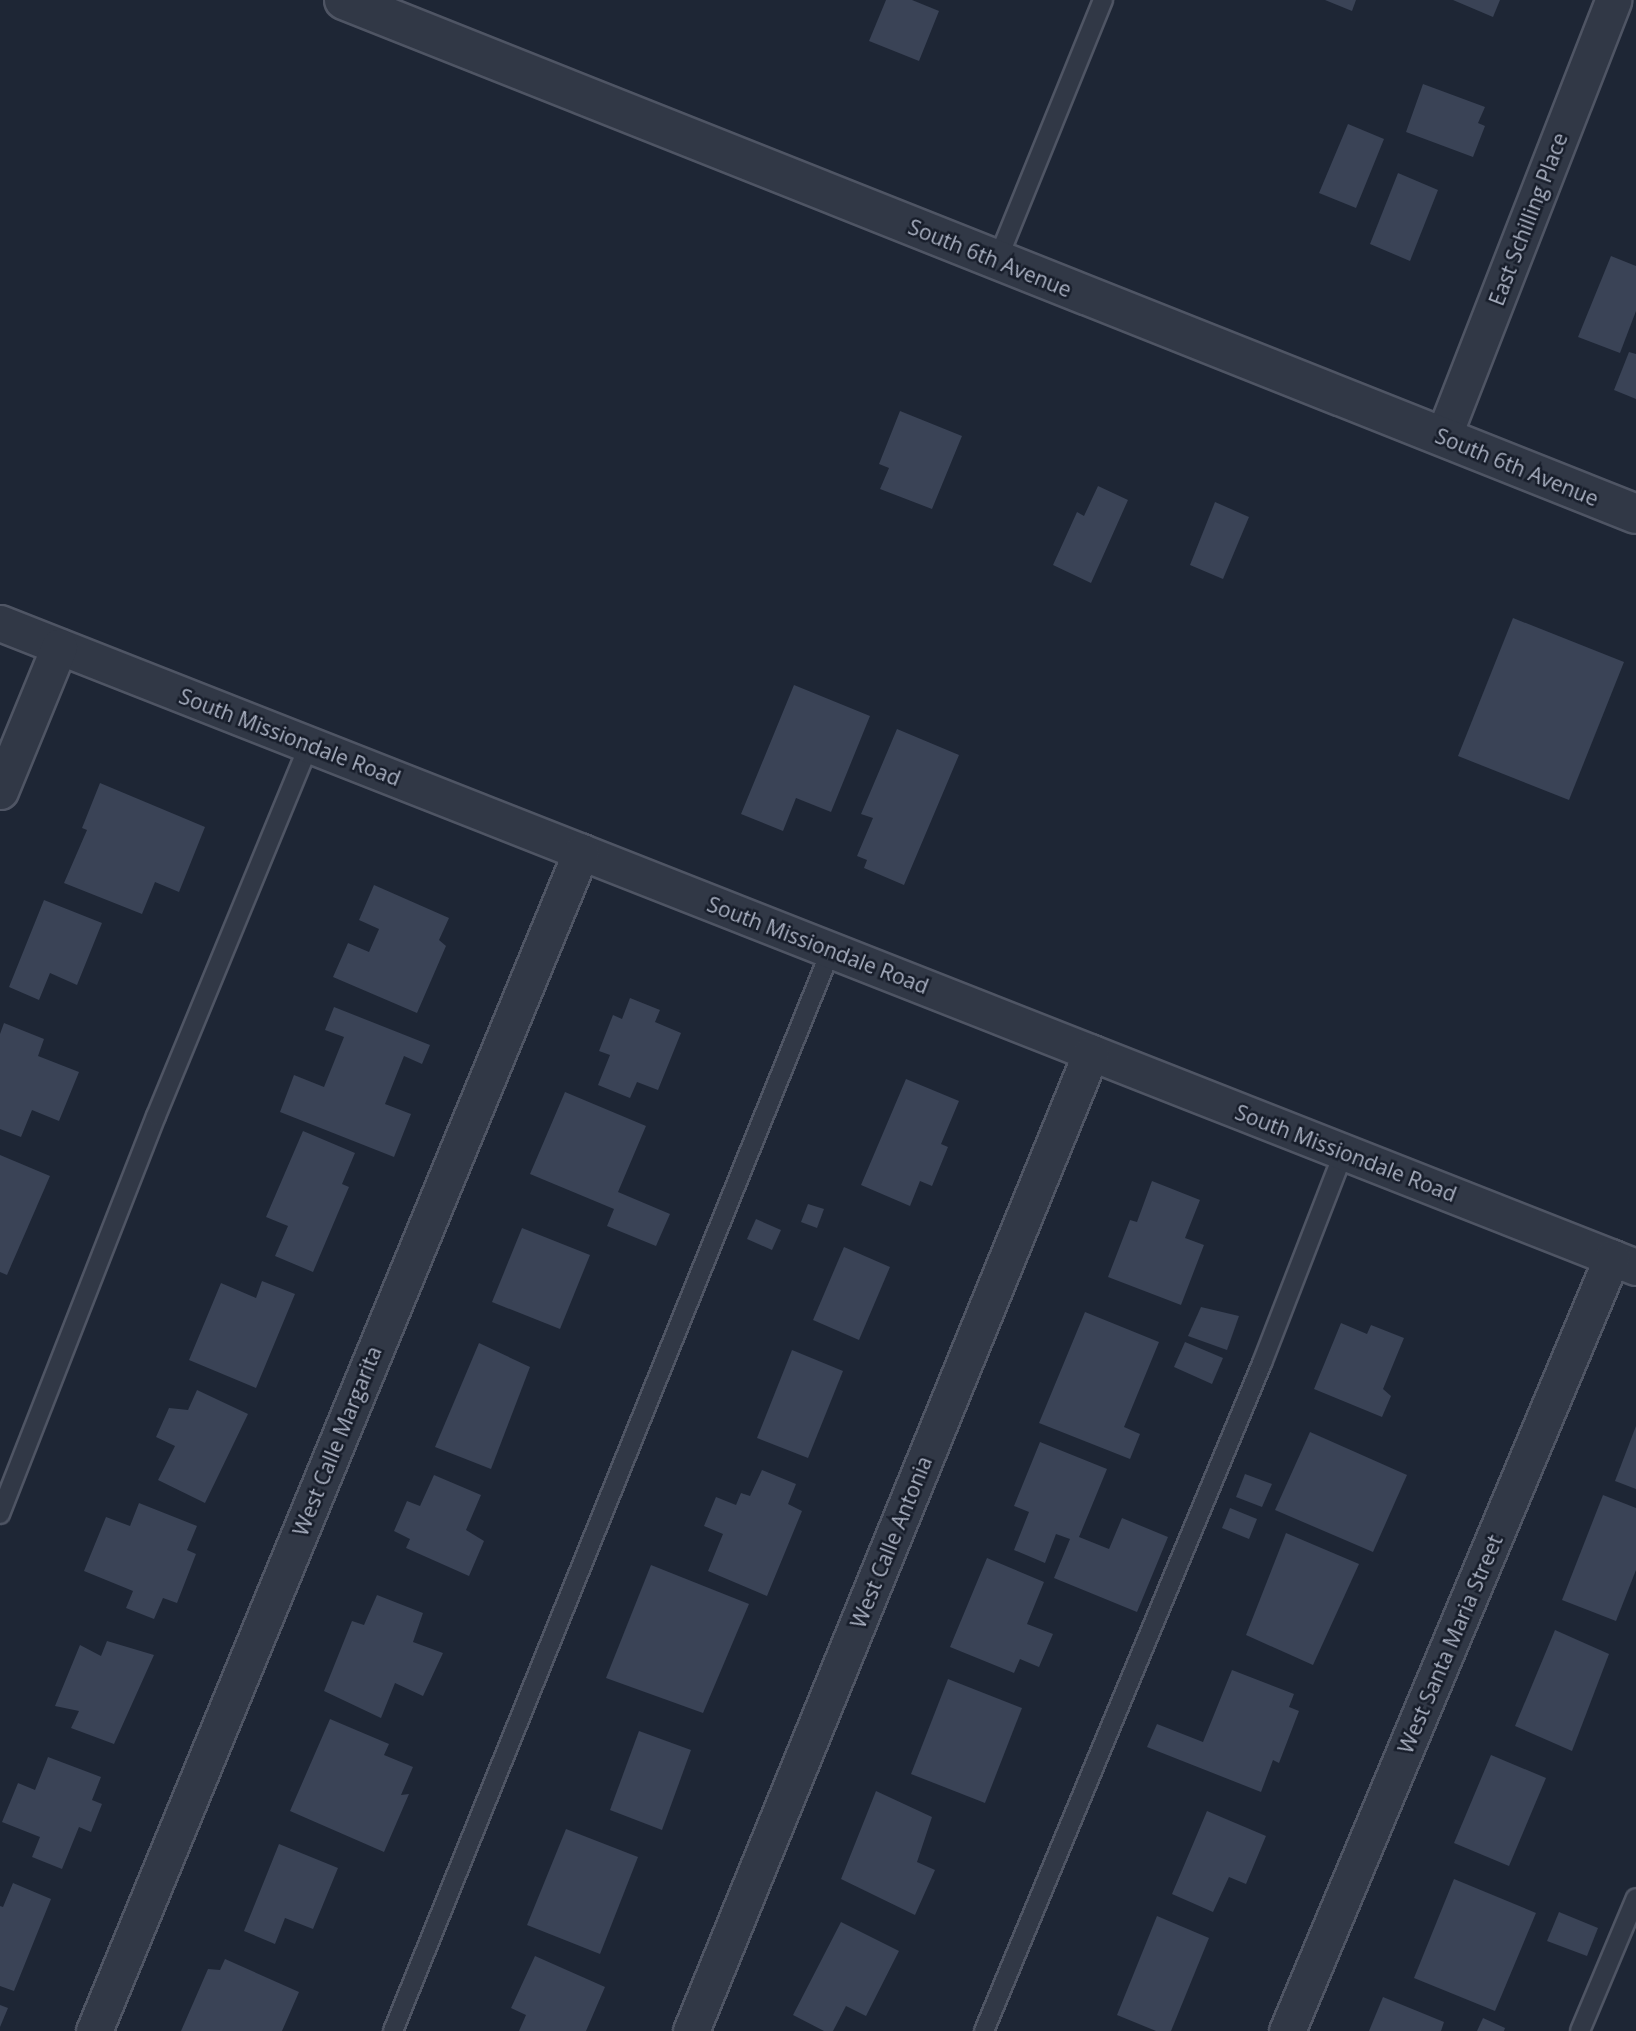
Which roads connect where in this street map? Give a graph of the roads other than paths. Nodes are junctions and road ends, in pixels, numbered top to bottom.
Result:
1 (1103, 0) edge
2 (1613, 0) edge
3 (355, 2) edge
4 (997, 261) junction
5 (1443, 438) junction
6 (1636, 514) edge
7 (0, 623) edge
8 (60, 647) junction
9 (309, 744) junction
10 (0, 791) edge
11 (581, 852) junction
12 (831, 950) junction
13 (1091, 1053) junction
14 (1344, 1152) junction
15 (1624, 1262) edge
16 (0, 1514) edge
17 (1636, 1898) edge
18 (94, 2031) edge
19 (393, 2031) edge
20 (691, 2031) edge
21 (984, 2031) edge
22 (1287, 2031) edge
23 (1580, 2031) edge

1 - 4 lane
2 - 5 street, East Schilling Place
3 - 4 street, South 6th Avenue
4 - 5 street, South 6th Avenue
5 - 6 street, South 6th Avenue
7 - 8 street, South Missiondale Road
8 - 9 street, South Missiondale Road
8 - 10 street
9 - 11 street, South Missiondale Road
9 - 16 lane
11 - 12 street, South Missiondale Road
11 - 18 street, West Calle Margarita
12 - 13 street, South Missiondale Road
12 - 19 lane
13 - 14 street, South Missiondale Road
13 - 20 street, West Calle Antonia
14 - 15 street, South Missiondale Road
14 - 21 lane
15 - 22 street, West Santa Maria Street
17 - 23 lane

